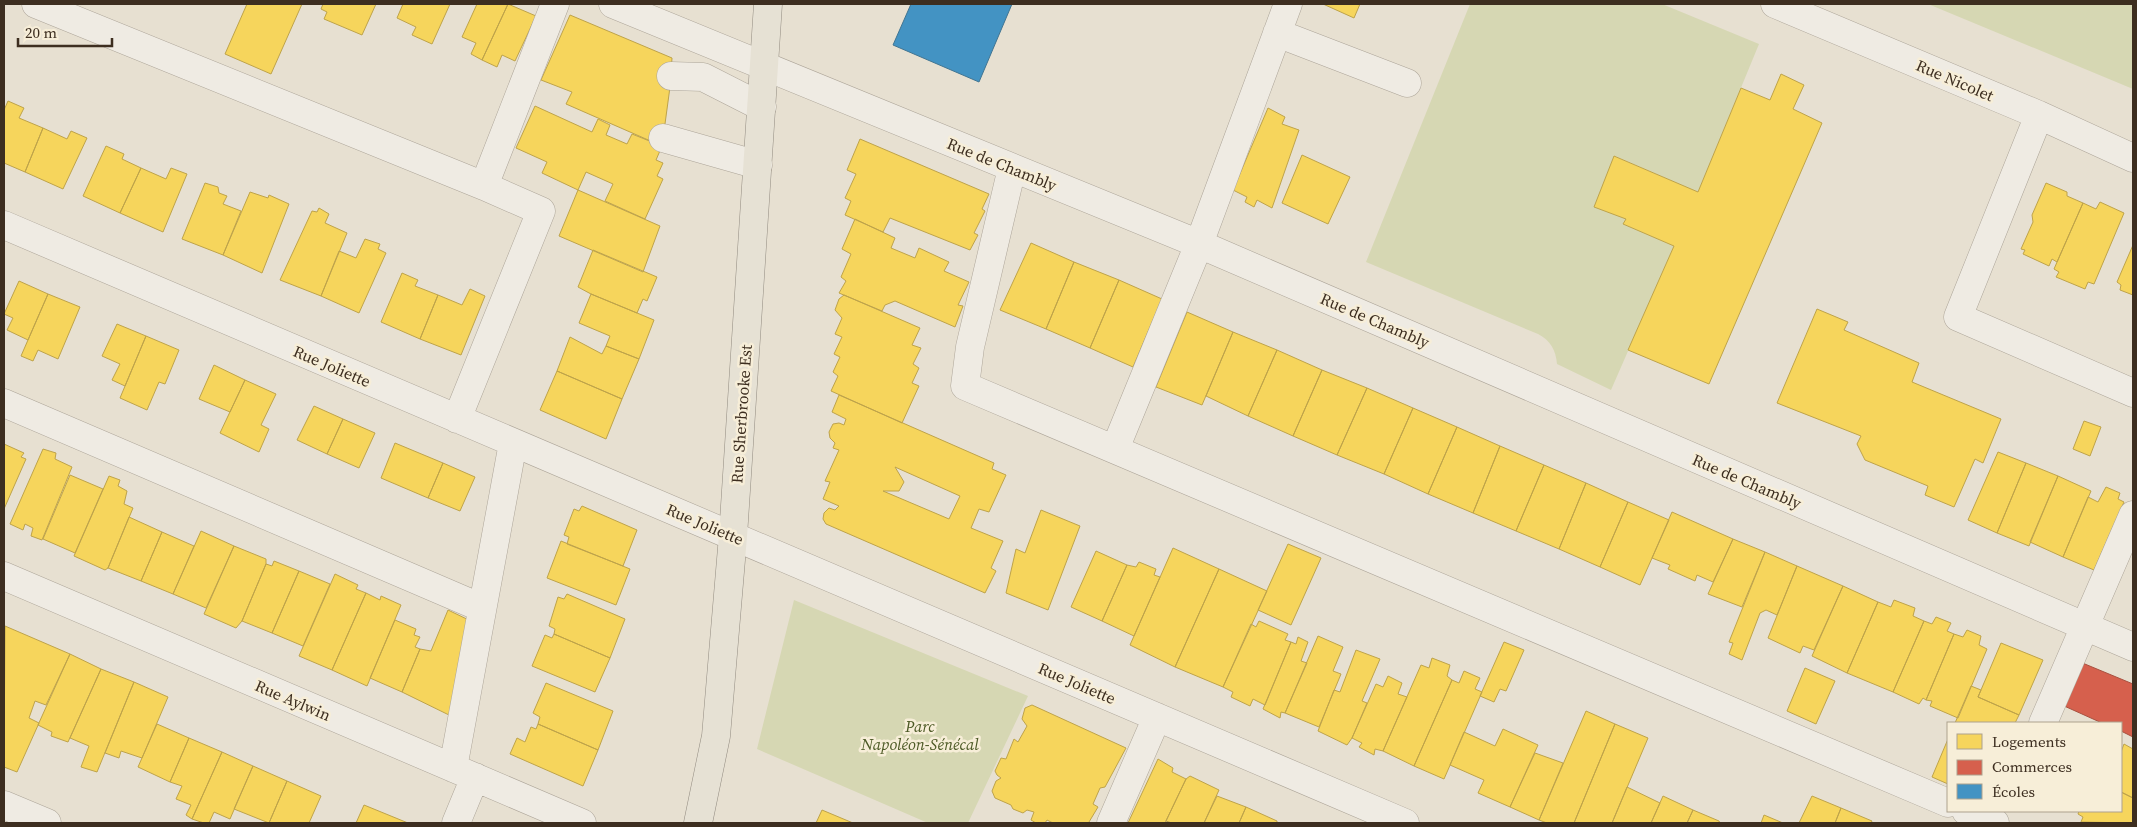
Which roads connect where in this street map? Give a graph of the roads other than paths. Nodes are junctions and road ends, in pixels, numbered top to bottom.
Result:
1 (36, 4) edge
2 (555, 4) edge
3 (613, 4) edge
4 (768, 4) edge
5 (1288, 4) edge
6 (1775, 4) edge
7 (1277, 33) junction
8 (764, 65) junction
9 (671, 76) dead end
10 (1406, 83) dead end
11 (762, 107) junction
12 (2039, 115) junction
13 (663, 138) dead end
14 (2133, 158) edge
15 (758, 165) junction
16 (1012, 168) junction
17 (484, 186) junction
18 (4, 225) edge
19 (1199, 244) junction
20 (2133, 393) edge
21 (4, 403) edge
22 (457, 420) junction
23 (513, 443) junction
24 (1116, 448) junction
25 (2133, 515) edge
26 (733, 536) junction
27 (4, 576) edge
28 (482, 608) junction
29 (2084, 626) junction
30 (2133, 647) edge
31 (1157, 717) junction
32 (2042, 722) edge
33 (464, 772) junction
34 (1947, 803) edge
35 (4, 805) edge
36 (1968, 812) edge
37 (47, 823) edge
38 (456, 823) edge
39 (582, 823) edge
40 (698, 823) edge
41 (1111, 823) edge
42 (1405, 823) edge
43 (1995, 823) edge

1 - 17 street
2 - 17 street
3 - 8 street, Rue de Chambly
4 - 8 main road, Rue Sherbrooke Est
5 - 7 street
6 - 12 street, Rue Nicolet
7 - 10 street
7 - 19 street
8 - 11 main road, Rue Sherbrooke Est
8 - 16 street, Rue de Chambly
9 - 11 street
11 - 15 main road, Rue Sherbrooke Est
12 - 14 street, Rue Nicolet
12 - 20 street
13 - 15 street
15 - 26 main road, Rue Sherbrooke Est
16 - 19 street, Rue de Chambly
16 - 24 street
17 - 22 street
18 - 22 street, Rue Joliette
19 - 24 street
19 - 29 street, Rue de Chambly
21 - 28 street
22 - 23 street, Rue Joliette
23 - 26 street, Rue Joliette
23 - 28 street
24 - 34 street
25 - 29 street
26 - 31 street, Rue Joliette
26 - 40 main road, Rue Sherbrooke Est
27 - 33 street, Rue Aylwin
28 - 33 street
29 - 30 street, Rue de Chambly
29 - 32 street
31 - 41 street
31 - 42 street, Rue Joliette
33 - 38 street
33 - 39 street, Rue Aylwin
35 - 37 street
36 - 43 street

